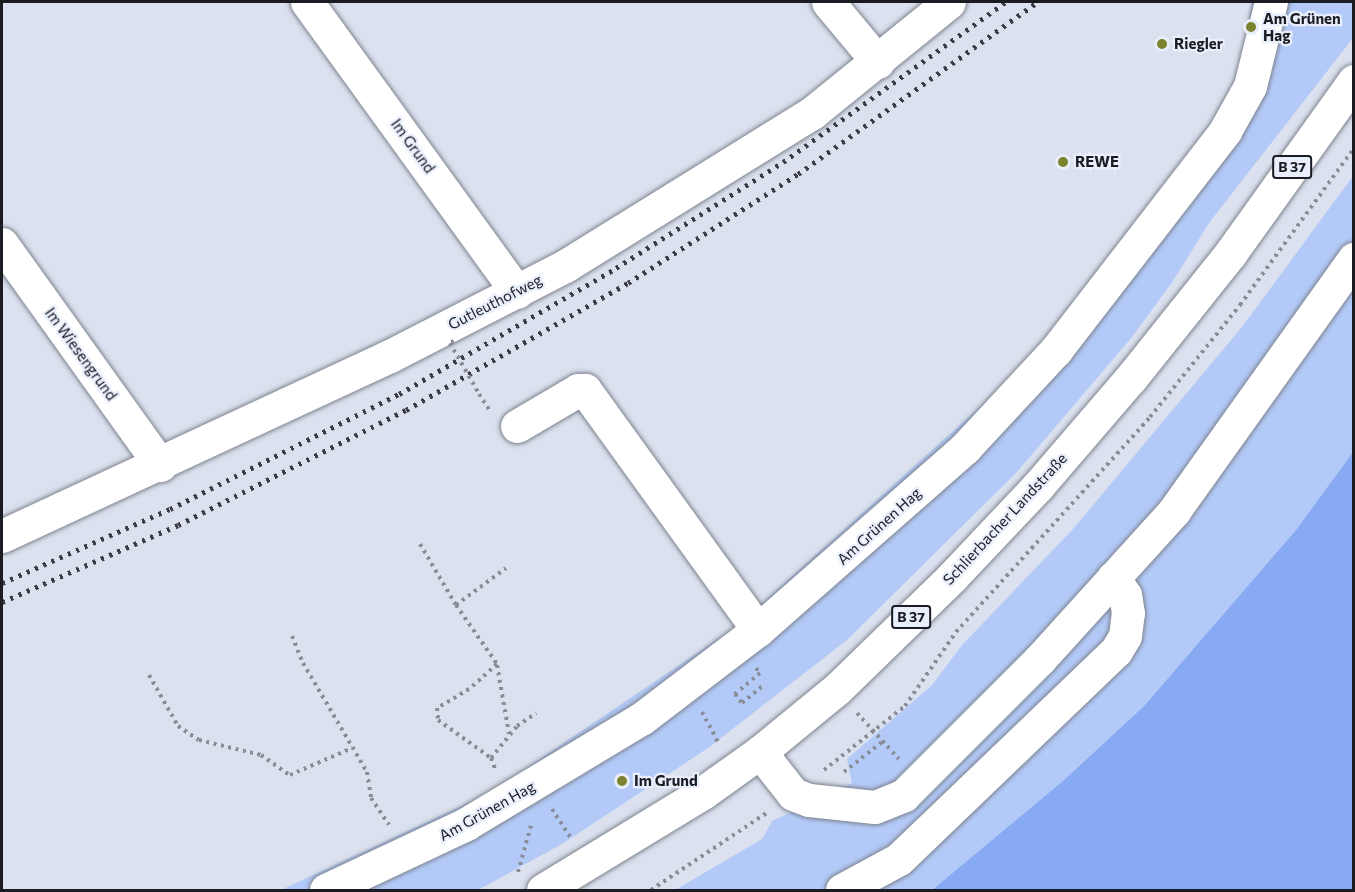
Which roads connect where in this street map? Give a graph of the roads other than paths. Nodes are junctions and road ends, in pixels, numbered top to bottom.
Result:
1 (307, 2) edge
2 (828, 2) edge
3 (949, 2) edge
4 (1271, 2) edge
5 (878, 62) junction
6 (1353, 81) edge
7 (2, 244) edge
8 (1353, 259) edge
9 (517, 292) junction
10 (517, 426) dead end
11 (160, 465) junction
12 (4, 535) edge
13 (1113, 578) junction
14 (758, 630) junction
15 (749, 760) junction
16 (530, 884) edge
17 (326, 891) edge
18 (842, 891) edge

1 - 9 street, Im Grund
2 - 5 street
3 - 5 street, Gutleuthofweg
4 - 14 street, Am Grünen Hag
5 - 9 street, Gutleuthofweg
6 - 15 street, Schlierbacher Landstraße / B 37
7 - 11 street, Im Wiesengrund
8 - 13 street
9 - 11 street, Gutleuthofweg
10 - 14 street
11 - 12 street, Gutleuthofweg
13 - 15 street
13 - 18 street
14 - 17 street, Am Grünen Hag
15 - 16 street, Schlierbacher Landstraße / B 37

